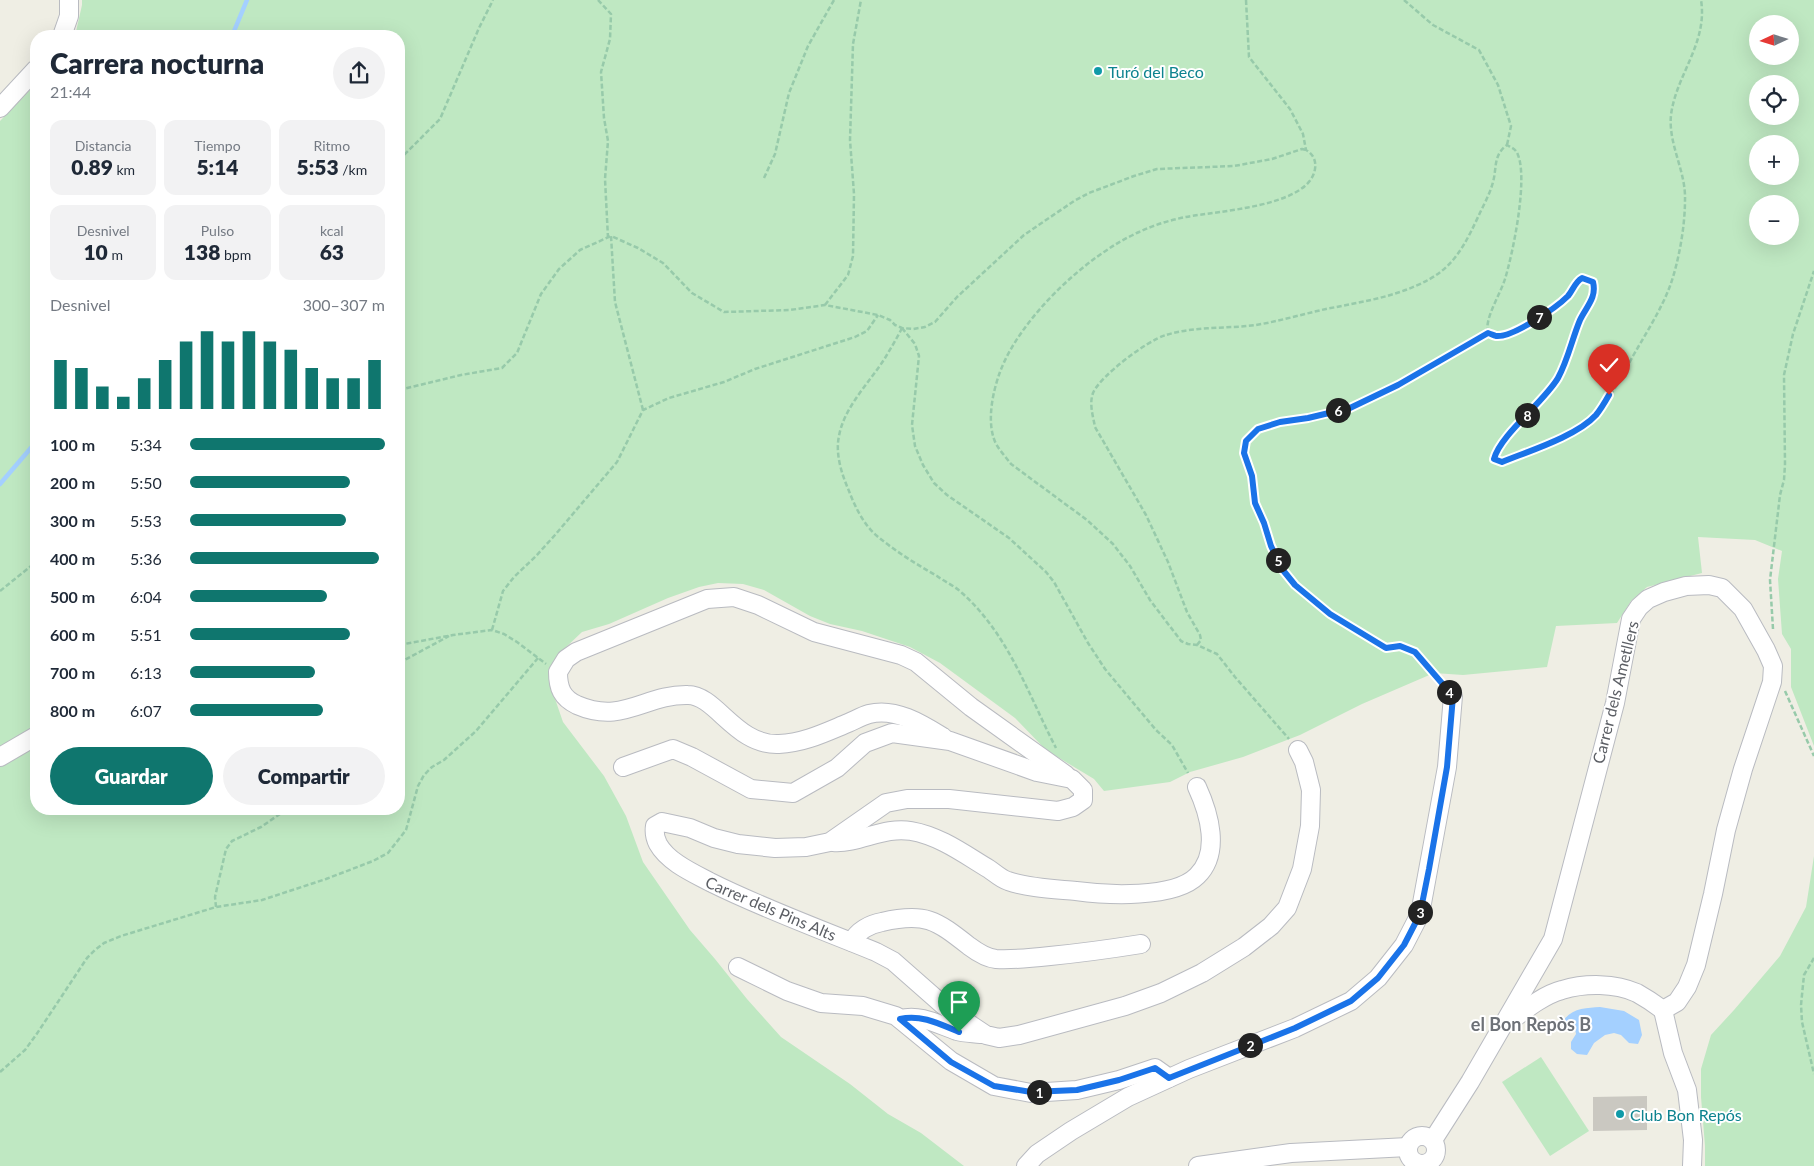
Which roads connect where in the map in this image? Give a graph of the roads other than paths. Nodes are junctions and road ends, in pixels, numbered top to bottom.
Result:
1 (69, 0) edge
2 (64, 30) edge
3 (30, 76) edge
4 (0, 108) edge
5 (1453, 696) road end
6 (30, 740) edge
7 (950, 741) junction
8 (1298, 750) road end
9 (0, 757) edge
10 (623, 767) dead end
11 (1072, 779) junction
12 (1197, 787) road end
13 (830, 842) junction
14 (852, 942) junction
15 (1141, 944) dead end
16 (738, 967) dead end
17 (1664, 1010) junction
18 (900, 1019) junction
19 (1503, 1026) junction
20 (986, 1035) junction
21 (1169, 1078) junction
22 (1433, 1140) junction
23 (1408, 1147) junction
24 (1434, 1163) edge
25 (1026, 1166) edge
26 (1198, 1166) edge
27 (1692, 1166) edge

1 - 2 street
3 - 4 street
5 - 21 street
6 - 9 street
7 - 10 street
7 - 11 street
7 - 11 street
8 - 20 street
11 - 13 street, Carrer dels Pins Alts
12 - 13 street
13 - 14 street, Carrer dels Pins Alts
14 - 15 street
14 - 20 street, Carrer dels Pins Alts
16 - 18 street
17 - 19 street
17 - 19 street, Carrer dels Ametllers
17 - 27 street
18 - 20 street
18 - 21 street
19 - 22 street, Carrer dels Ametllers
21 - 25 street
22 - 23 street
22 - 24 street
23 - 24 street
23 - 26 street

